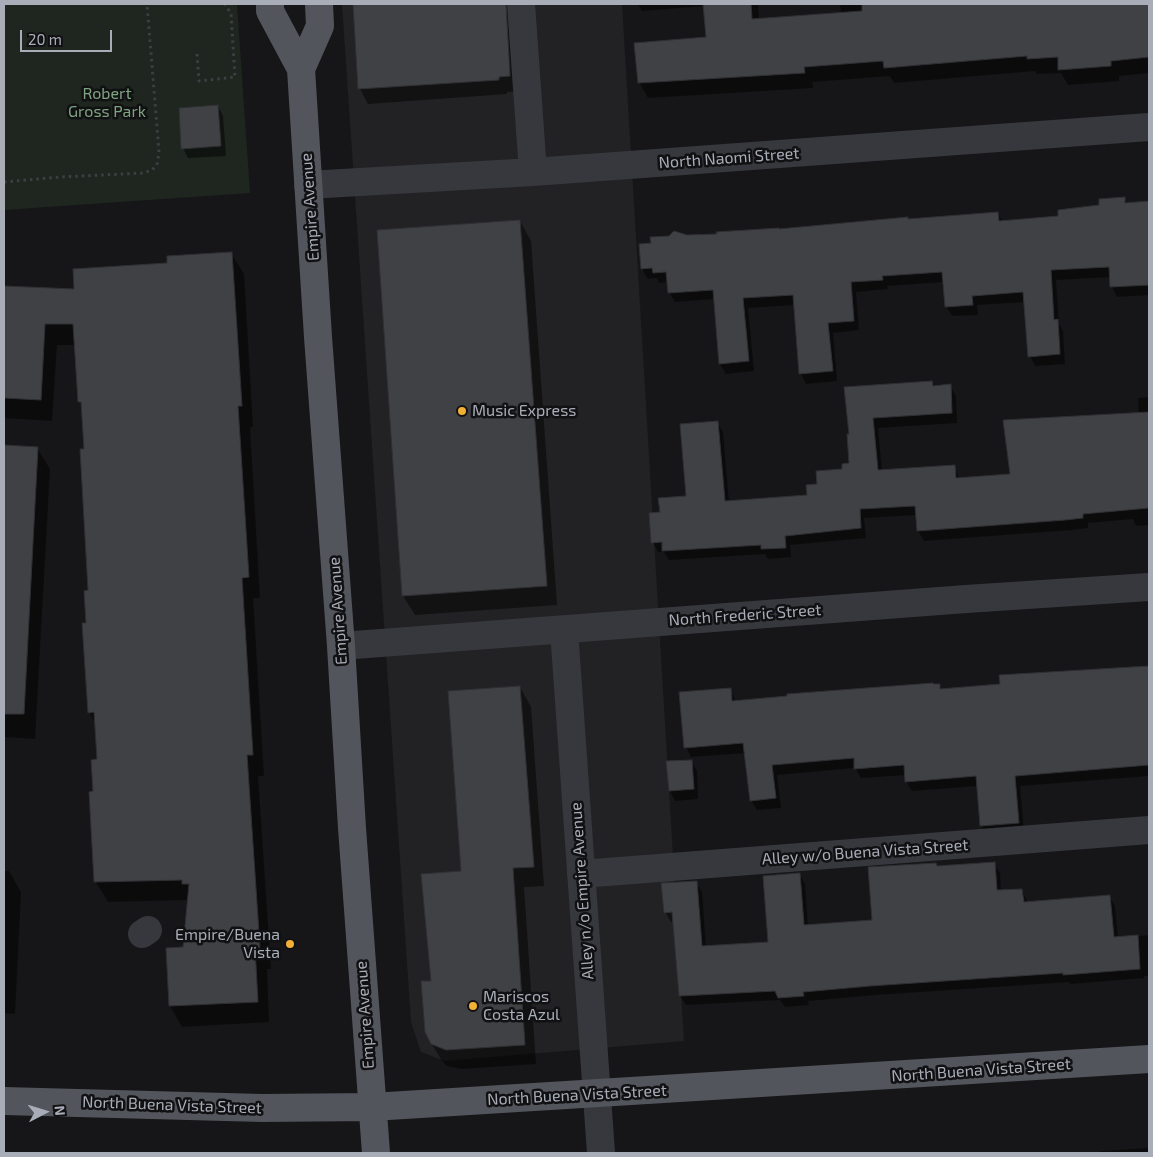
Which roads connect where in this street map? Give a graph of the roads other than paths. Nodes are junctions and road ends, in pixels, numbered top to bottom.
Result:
1 (270, 4) edge
2 (319, 4) edge
3 (521, 4) edge
4 (300, 69) junction
5 (1149, 127) edge
6 (533, 172) junction
7 (308, 185) junction
8 (1149, 587) edge
9 (564, 630) junction
10 (341, 646) junction
11 (1149, 830) edge
12 (580, 874) junction
13 (1149, 1059) edge
14 (597, 1094) junction
15 (4, 1101) edge
16 (372, 1107) junction
17 (376, 1153) edge
18 (601, 1153) edge

1 - 4 main road, Empire Avenue
2 - 4 main road, Empire Avenue
3 - 6 street
4 - 7 main road, Empire Avenue
5 - 6 street, North Naomi Street
6 - 7 street, North Naomi Street
7 - 10 main road, Empire Avenue
8 - 9 street, North Frederic Street
9 - 10 street, North Frederic Street
9 - 12 street, Alley n/o Empire Avenue
10 - 16 main road, Empire Avenue
11 - 12 street, Alley w/o Buena Vista Street
12 - 14 street, Alley n/o Empire Avenue
13 - 14 main road, North Buena Vista Street
14 - 16 main road, North Buena Vista Street
14 - 18 street, Alley n/o Empire Avenue
15 - 16 main road, North Buena Vista Street
16 - 17 main road, Empire Avenue

